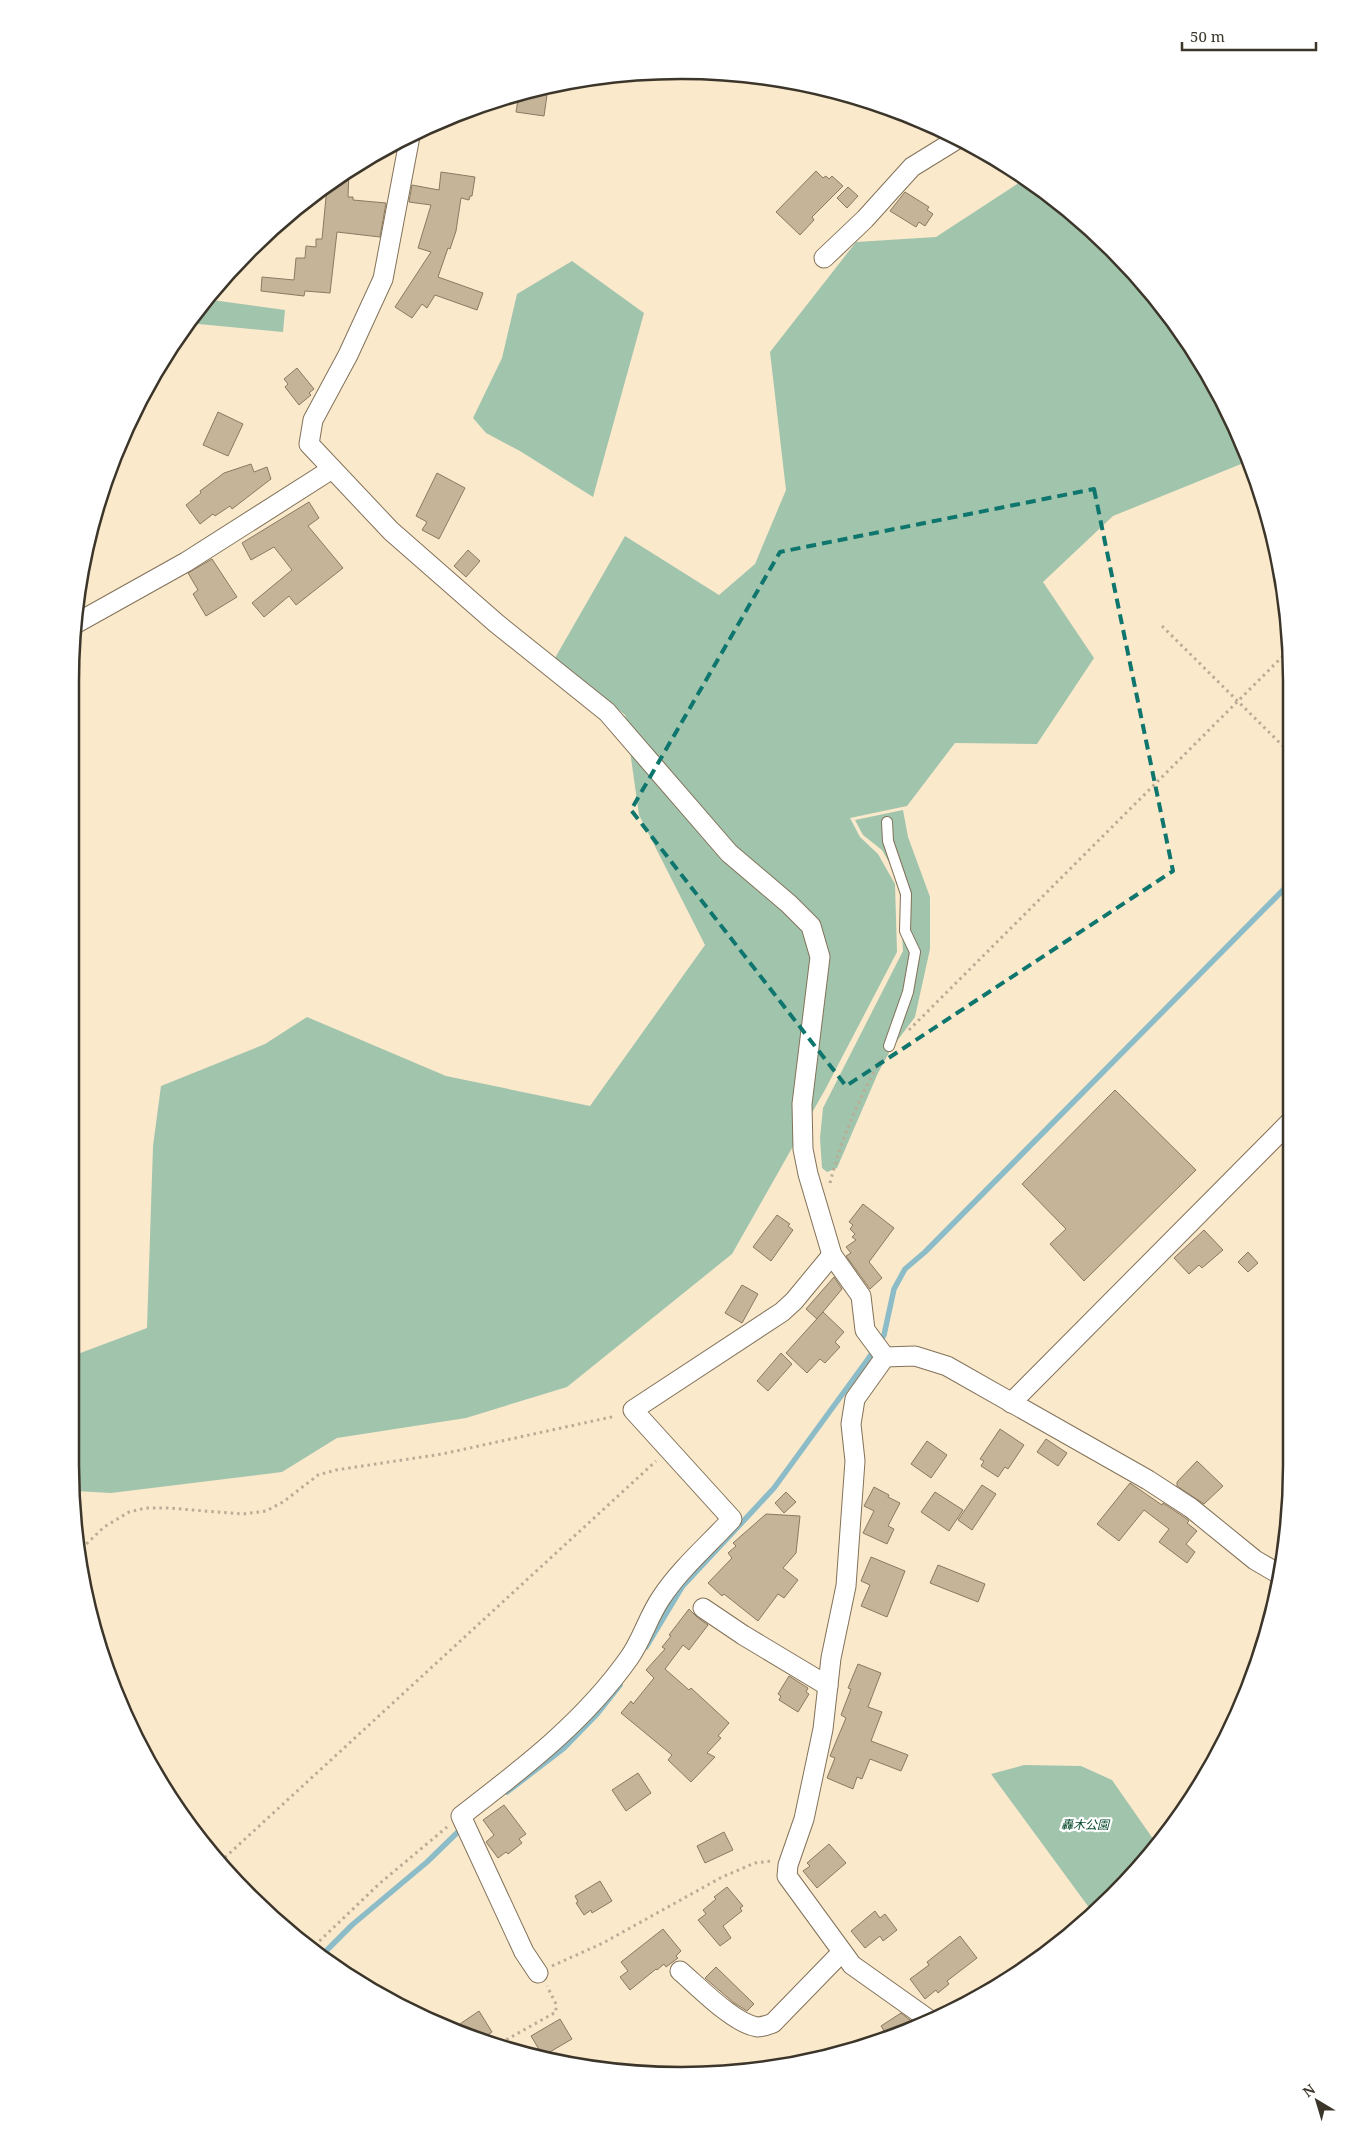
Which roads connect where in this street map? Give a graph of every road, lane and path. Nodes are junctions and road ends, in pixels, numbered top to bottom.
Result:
1 (951, 143) edge
2 (408, 144) edge
3 (824, 258) dead end
4 (332, 470) junction
5 (82, 620) edge
6 (1162, 626) dead end
7 (1282, 657) edge
8 (1238, 701) junction
9 (1283, 746) edge
10 (887, 822) dead end
11 (889, 1046) junction
12 (1283, 1130) edge
13 (818, 1205) junction
14 (832, 1255) junction
15 (885, 1357) junction
16 (1011, 1403) junction
17 (633, 1410) junction
18 (668, 1450) junction
19 (84, 1546) edge
20 (1274, 1571) edge
21 (702, 1608) dead end
22 (828, 1686) junction
23 (461, 1816) junction
24 (225, 1858) edge
25 (788, 1865) junction
26 (316, 1944) edge
27 (842, 1952) junction
28 (680, 1971) dead end
29 (538, 1973) junction
30 (923, 2016) edge
31 (505, 2041) edge

1 - 3 street
2 - 4 street
4 - 5 street
4 - 13 street
6 - 8 path
7 - 8 path
8 - 9 path
8 - 11 path
10 - 11 lane
11 - 13 path
12 - 16 street
13 - 14 street
14 - 15 street
14 - 17 street
15 - 16 street
15 - 22 street
16 - 20 street
17 - 18 street
17 - 19 path
18 - 23 street
18 - 24 path
21 - 22 street
22 - 25 street
23 - 26 path
23 - 29 street
25 - 27 street
25 - 29 path
27 - 28 street
27 - 30 street
29 - 31 path

